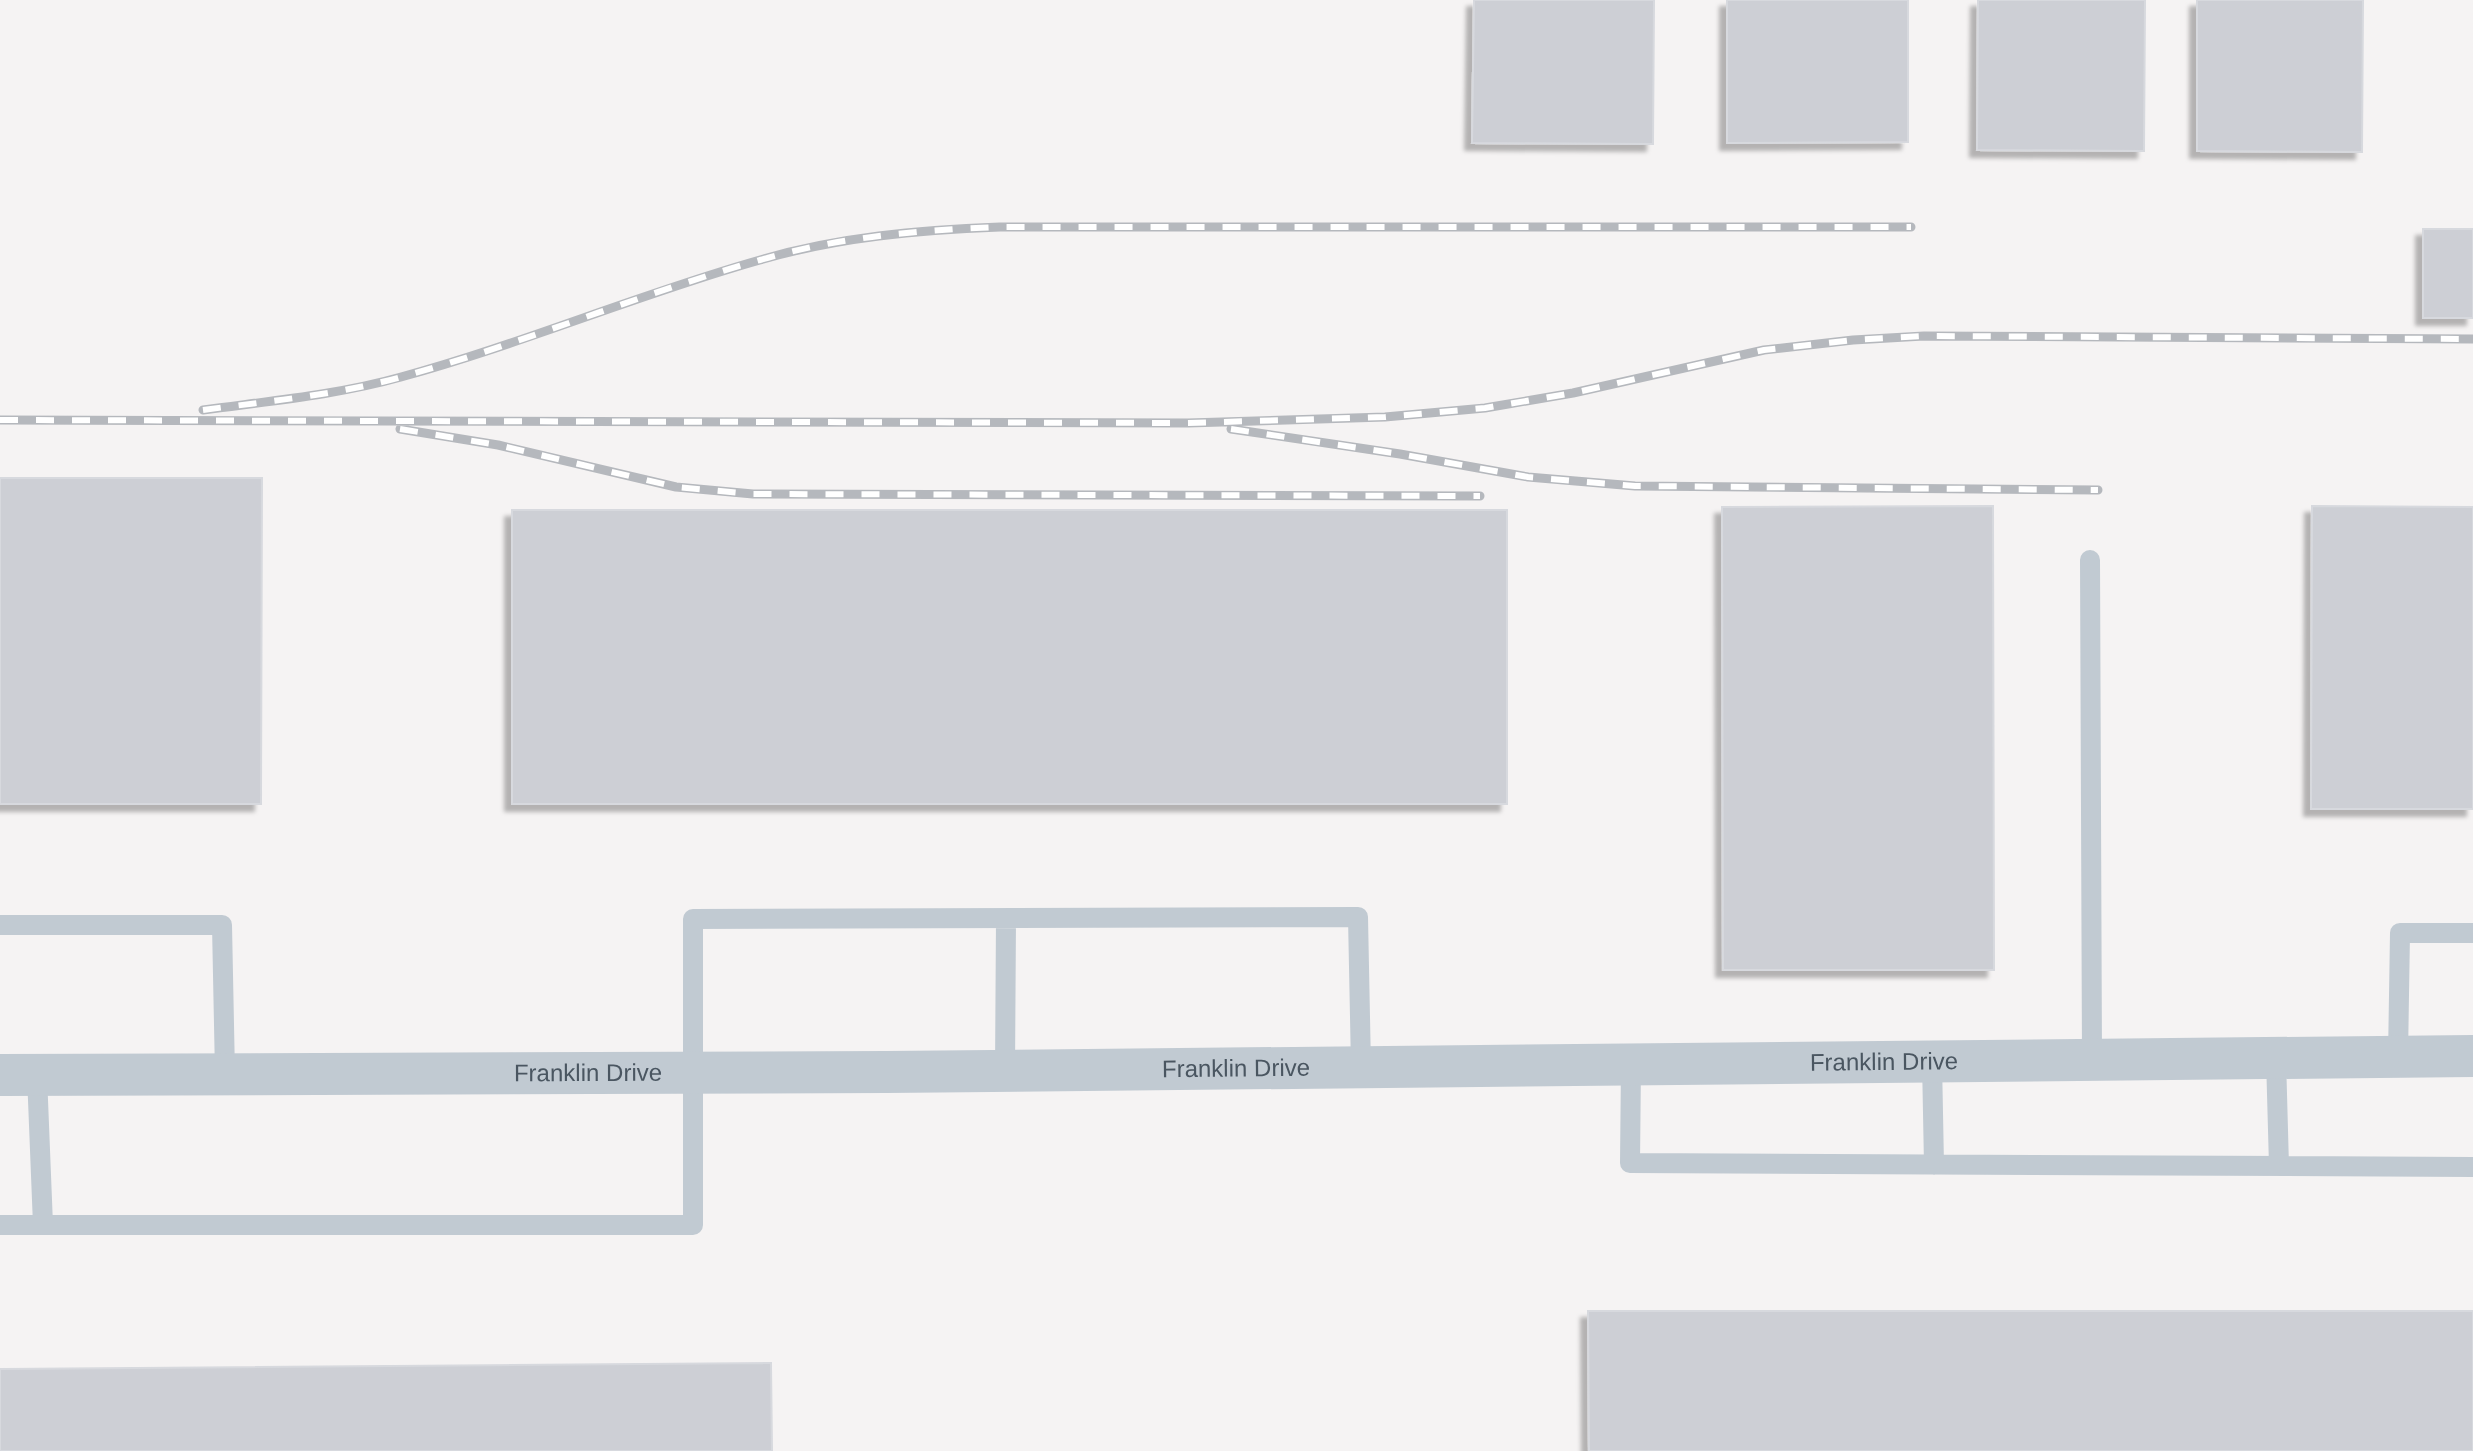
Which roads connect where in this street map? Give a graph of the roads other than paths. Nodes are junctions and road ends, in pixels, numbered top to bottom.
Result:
1 (2090, 560) dead end
2 (1006, 919) junction
3 (0, 925) edge
4 (2473, 933) edge
5 (2473, 1056) edge
6 (2398, 1057) junction
7 (2276, 1058) junction
8 (2092, 1060) junction
9 (1932, 1061) junction
10 (1631, 1064) junction
11 (1361, 1067) junction
12 (1005, 1071) junction
13 (692, 1073) junction
14 (225, 1074) junction
15 (19, 1075) edge
16 (1934, 1165) junction
17 (2279, 1166) junction
18 (2473, 1167) edge
19 (0, 1225) edge
20 (43, 1225) junction

1 - 8 lane
2 - 11 lane
2 - 12 lane
2 - 13 lane
3 - 14 lane
4 - 6 lane
5 - 6 street, Franklin Drive
6 - 7 street, Franklin Drive
7 - 8 street, Franklin Drive
7 - 17 lane
8 - 9 street, Franklin Drive
9 - 10 street, Franklin Drive
9 - 16 lane
10 - 11 street, Franklin Drive
10 - 16 lane
11 - 12 street, Franklin Drive
12 - 13 street, Franklin Drive
13 - 14 street, Franklin Drive
13 - 20 lane
14 - 15 street, Franklin Drive
15 - 20 lane
16 - 17 lane
17 - 18 lane
19 - 20 lane

